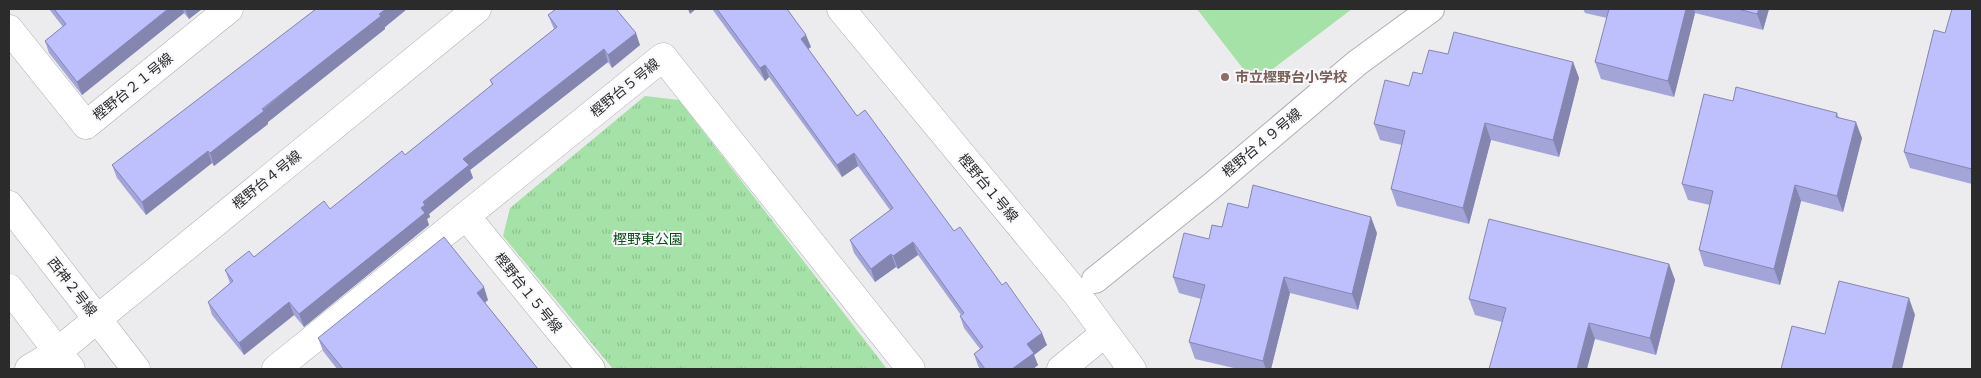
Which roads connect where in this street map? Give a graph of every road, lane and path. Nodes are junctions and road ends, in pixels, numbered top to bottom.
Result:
1 (229, 9) edge
2 (477, 9) edge
3 (841, 9) edge
4 (1430, 9) edge
5 (9, 29) edge
6 (9, 205) edge
7 (466, 216) junction
8 (1095, 280) dead end
9 (9, 288) edge
10 (97, 320) junction
11 (1104, 334) junction
12 (64, 360) edge
13 (29, 369) edge
14 (136, 369) edge
15 (276, 369) edge
16 (591, 369) edge
17 (910, 369) edge
18 (1061, 369) edge
19 (1132, 369) edge

1 - 5 street, 樫野台２１号線
2 - 10 street, 樫野台４号線
3 - 11 street, 樫野台１号線
4 - 8 street, 樫野台４９号線
6 - 10 street, 西神２号線
7 - 15 street, 樫野台５号線
7 - 16 street, 樫野台１５号線
7 - 17 street, 樫野台５号線
9 - 12 street
10 - 12 street, 樫野台４号線
10 - 14 street, 西神２号線
11 - 18 street
11 - 19 street, 樫野台１号線
12 - 13 street, 樫野台４号線

